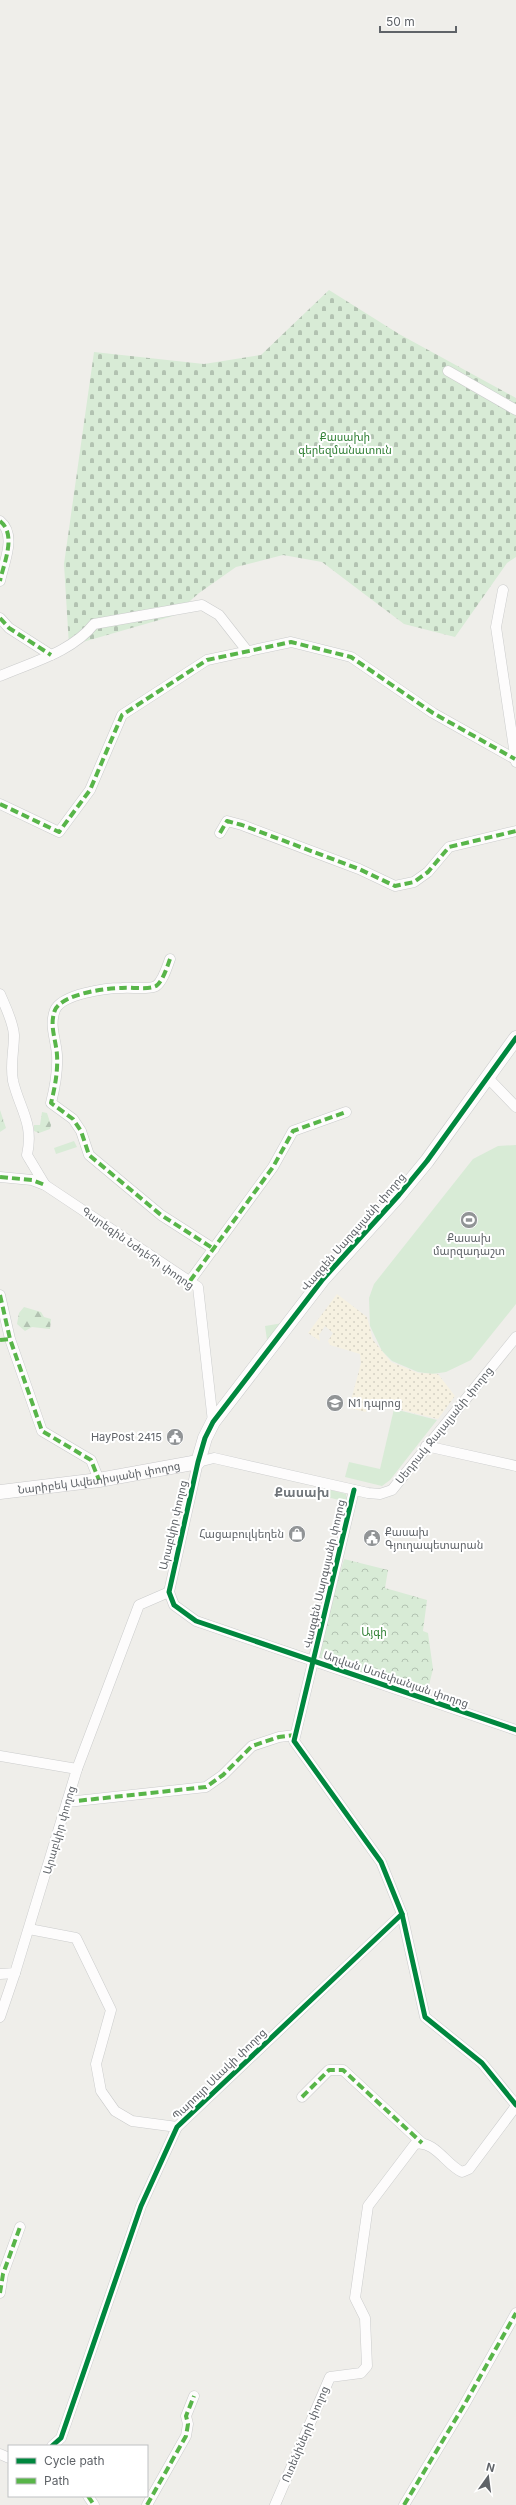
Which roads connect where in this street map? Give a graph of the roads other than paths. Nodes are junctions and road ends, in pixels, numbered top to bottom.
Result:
1 (448, 371) dead end
2 (516, 410) edge
3 (0, 520) edge
4 (0, 581) edge
5 (503, 590) dead end
6 (0, 618) edge
7 (248, 652) junction
8 (51, 655) junction
9 (0, 676) edge
10 (515, 761) edge
11 (0, 804) edge
12 (516, 831) edge
13 (220, 833) dead end
14 (170, 959) dead end
15 (0, 994) edge
16 (516, 1038) edge
17 (488, 1078) junction
18 (516, 1107) edge
19 (346, 1112) dead end
20 (0, 1177) edge
21 (45, 1185) junction
22 (214, 1249) junction
23 (190, 1281) junction
24 (0, 1295) edge
25 (516, 1336) edge
26 (5, 1340) edge
27 (213, 1422) junction
28 (426, 1446) junction
29 (198, 1462) junction
30 (516, 1466) edge
31 (99, 1480) junction
32 (354, 1490) junction
33 (0, 1492) edge
34 (169, 1592) junction
35 (313, 1662) junction
36 (516, 1730) edge
37 (295, 1735) junction
38 (0, 1756) edge
39 (77, 1769) junction
40 (67, 1802) junction
41 (402, 1914) junction
42 (29, 1929) junction
43 (15, 1973) junction
44 (0, 1974) edge
45 (0, 2017) edge
46 (302, 2097) dead end
47 (516, 2106) edge
48 (177, 2127) junction
49 (422, 2143) junction
50 (20, 2228) dead end
51 (0, 2293) edge
52 (516, 2313) edge
53 (194, 2396) dead end
54 (53, 2445) edge
55 (147, 2505) edge
56 (275, 2505) edge
57 (404, 2505) edge

1 - 2 street
3 - 4 street
5 - 10 street
6 - 8 street
7 - 8 street
7 - 10 street
7 - 11 street
8 - 9 street
12 - 13 street
14 - 22 street
15 - 21 street
16 - 17 street, Վազգեն Սարգսյանի փողոց
17 - 18 street
17 - 27 street, Վազգեն Սարգսյանի փողոց
19 - 22 street
20 - 21 street, Գարեգին Նժդեհի փողոց
21 - 23 street, Գարեգին Նժդեհի փողոց
22 - 23 street
23 - 27 street, Գարեգին Նժդեհի փողոց
24 - 26 street
25 - 28 street, Սեդրակ Ջալալյանի փողոց
26 - 31 street
27 - 29 street, Վազգեն Սարգսյանի փողոց
28 - 30 street
28 - 32 street, Սեդրակ Ջալալյանի փողոց
29 - 31 street, Նարիբեկ Ավետիսյանի փողոց
29 - 32 street, Սեդրակ Ջալալյանի փողոց
29 - 34 street, Արաբկիր փողոց
31 - 33 street, Նարիբեկ Ավետիսյանի փողոց
32 - 35 street, Վազգեն Սարգսյանի փողոց
34 - 35 street, Աղվան Ստեփանյան փողոց
34 - 39 street, Արաբկիր փողոց
35 - 36 street, Աղվան Ստեփանյան փողոց
35 - 37 street, Վազգեն Սարգսյանի փողոց
37 - 40 street
37 - 41 street
38 - 39 street
39 - 40 street, Արաբկիր փողոց
40 - 42 street, Արաբկիր փողոց
41 - 47 street
41 - 48 street, Պարույր Սևակի փողոց
42 - 43 street, Արաբկիր փողոց
42 - 48 street
43 - 44 street
43 - 45 street, Արաբկիր փողոց
46 - 49 street
47 - 49 street
48 - 54 street, Պարույր Սևակի փողոց
49 - 56 street, Ուռենիների փողոց
50 - 51 street
52 - 57 street
53 - 55 street

